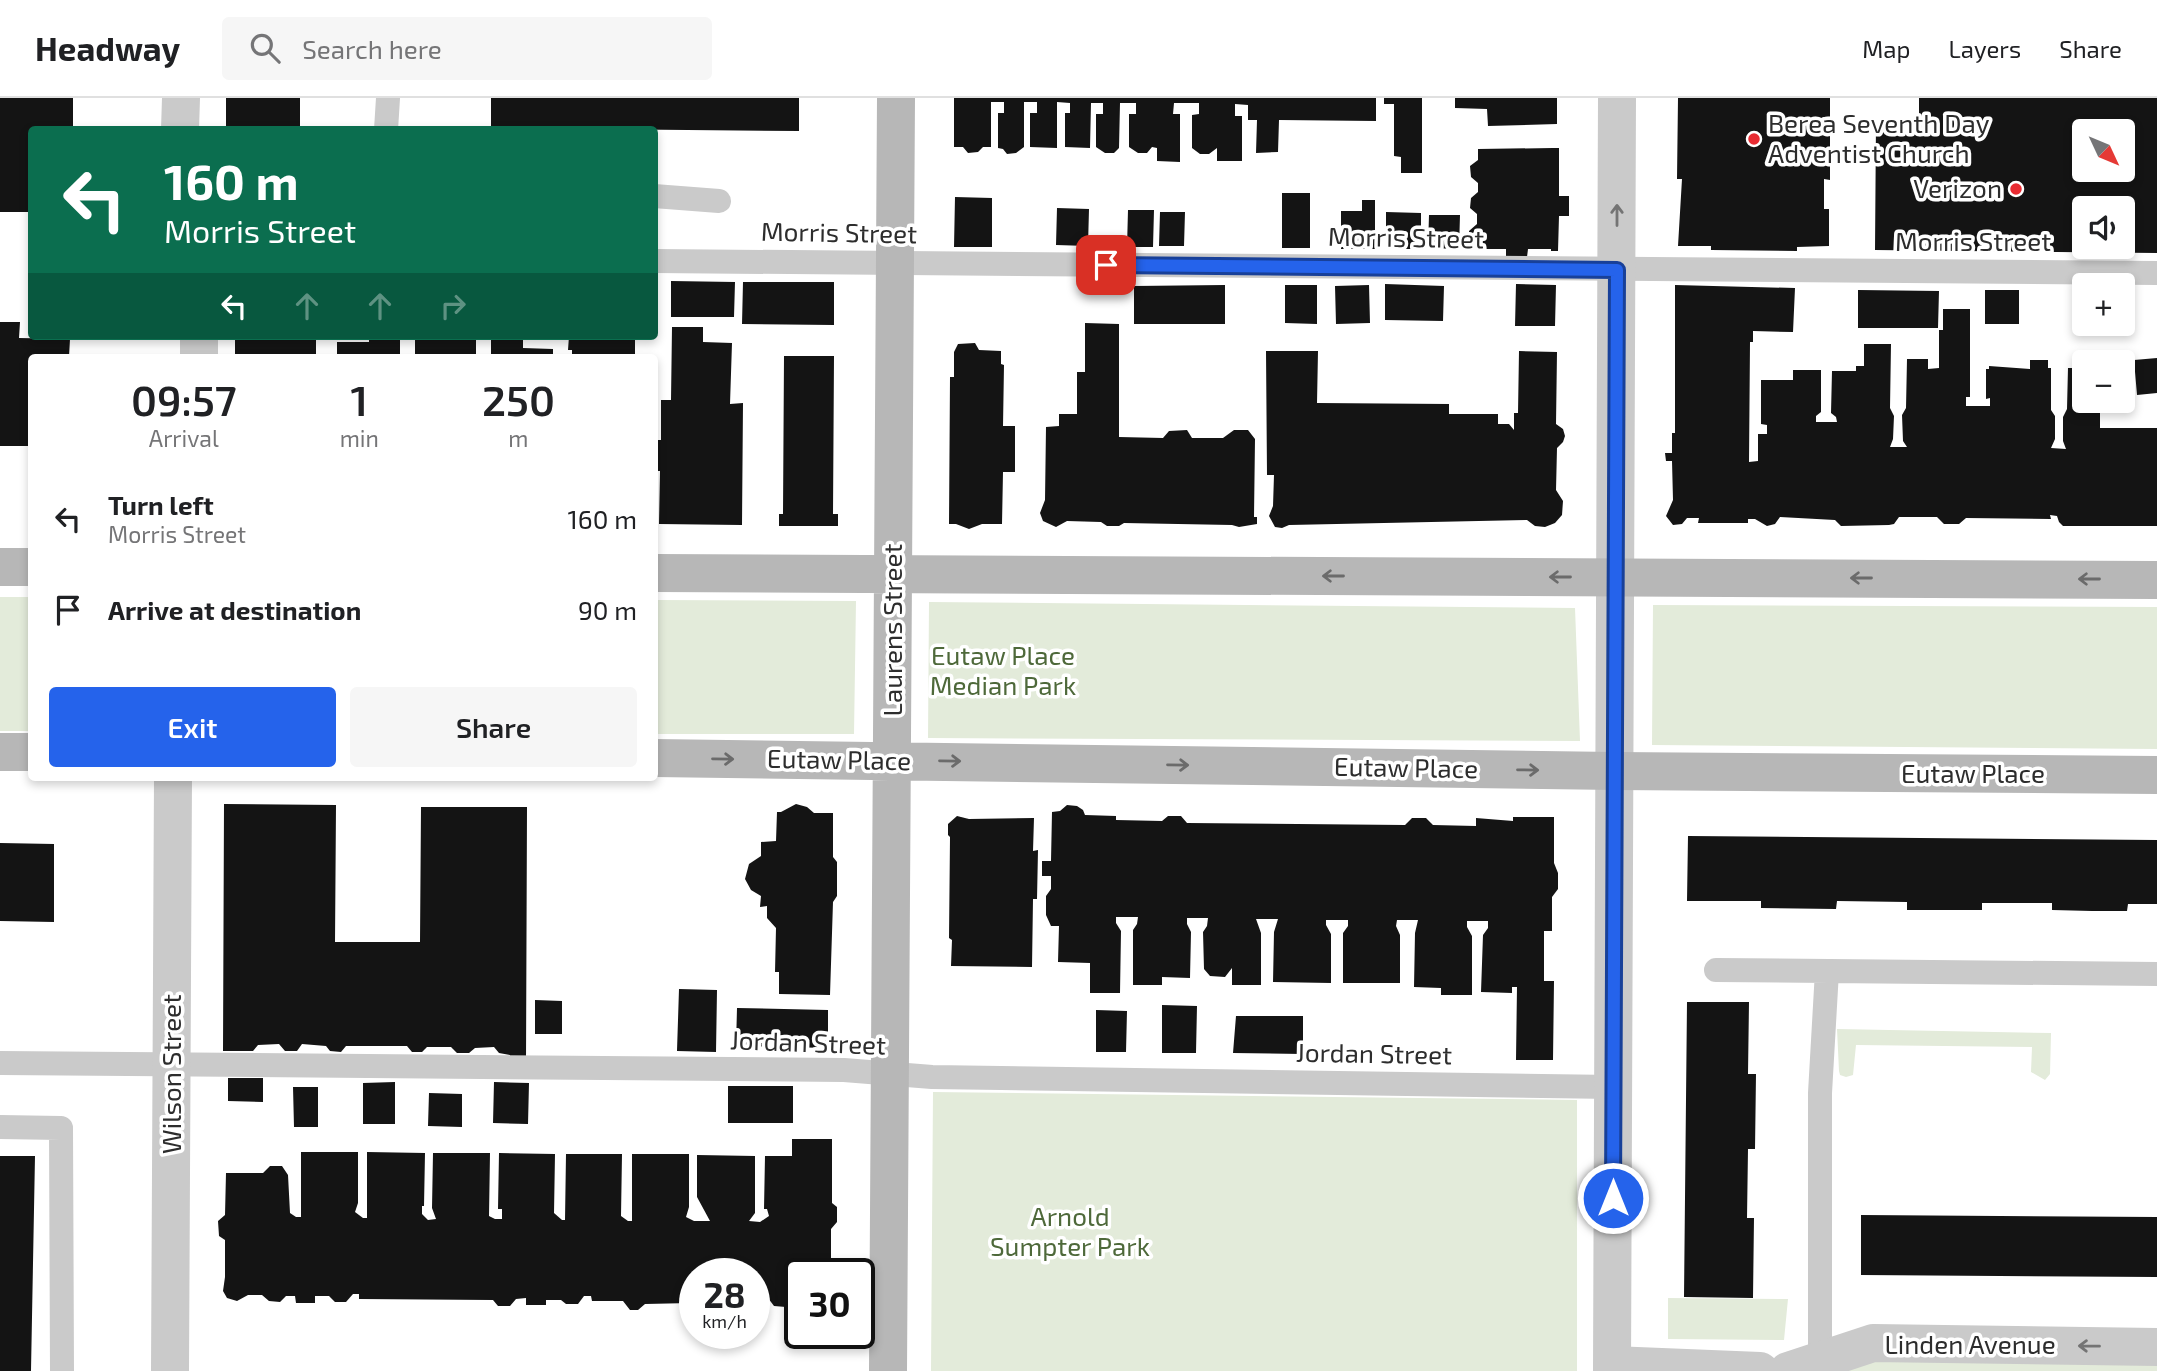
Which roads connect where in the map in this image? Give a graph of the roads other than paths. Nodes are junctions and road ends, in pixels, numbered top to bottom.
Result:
1 (181, 98) edge
2 (388, 98) edge
3 (896, 98) edge
4 (1618, 98) edge
5 (180, 126) edge
6 (386, 126) edge
7 (658, 197) edge
8 (719, 201) dead end
9 (658, 261) edge
10 (895, 263) junction
11 (1617, 270) junction
12 (2157, 273) edge
13 (0, 567) edge
14 (28, 567) edge
15 (658, 573) edge
16 (893, 574) junction
17 (1616, 578) junction
18 (2157, 580) edge
19 (0, 751) edge
20 (28, 752) edge
21 (658, 758) edge
22 (892, 760) junction
23 (1615, 771) junction
24 (2157, 775) edge
25 (173, 781) edge
26 (1716, 970) dead end
27 (1828, 971) junction
28 (2157, 974) edge
29 (0, 1063) edge
30 (172, 1066) junction
31 (890, 1075) junction
32 (1614, 1087) junction
33 (0, 1127) edge
34 (2157, 1347) edge
35 (1612, 1368) edge
36 (1809, 1368) edge
37 (62, 1371) edge
38 (170, 1371) edge
39 (888, 1371) edge
40 (1760, 1371) edge

1 - 5 street
2 - 6 lane
3 - 10 street, Laurens Street
11 -> 4 street
7 - 8 lane
9 - 10 lane, Morris Street
10 - 11 lane, Morris Street
10 - 16 street, Laurens Street
11 - 12 lane, Morris Street
11 - 17 street
13 - 14 street
15 - 16 street
17 -> 16 street
16 - 22 street, Laurens Street
18 -> 17 street
17 - 23 street
19 - 20 street
21 -> 22 street, Eutaw Place
22 -> 23 street, Eutaw Place
22 - 31 street, Laurens Street
23 - 24 street, Eutaw Place
23 - 32 street
25 - 30 street, Wilson Street
26 - 27 lane
27 - 28 lane
27 - 36 lane
29 - 30 lane, Jordan Street
30 - 31 lane, Jordan Street
30 - 38 street, Wilson Street
31 - 32 lane, Jordan Street
31 - 39 street, Laurens Street
32 - 35 street
33 - 37 lane
34 -> 36 street, Linden Avenue
35 - 40 street

